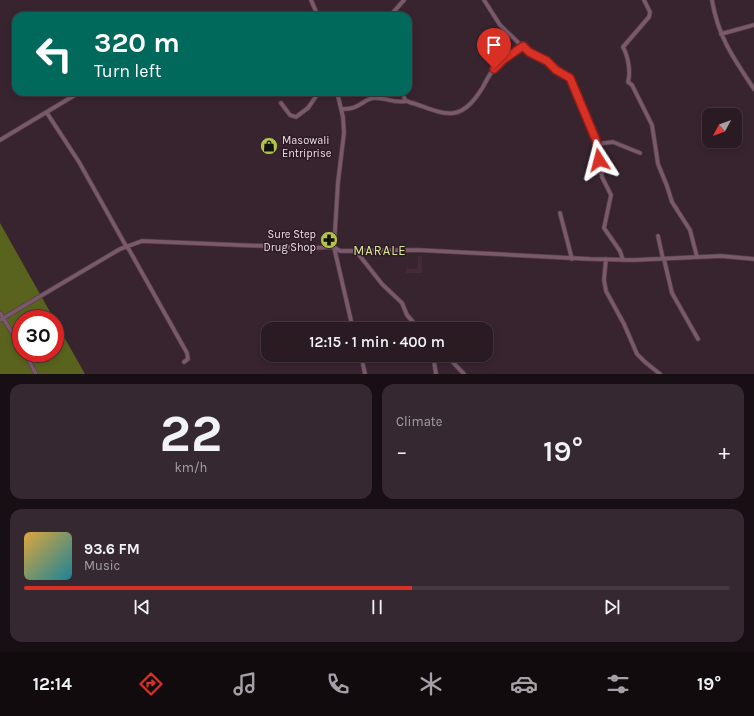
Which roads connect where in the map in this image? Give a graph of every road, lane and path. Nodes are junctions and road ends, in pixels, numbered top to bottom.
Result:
1 (311, 0) edge
2 (404, 0) edge
3 (484, 0) edge
4 (644, 0) edge
5 (712, 0) edge
6 (316, 12) edge
7 (394, 12) edge
8 (754, 25) edge
9 (721, 34) junction
10 (523, 46) junction
11 (754, 89) edge
12 (74, 96) edge
13 (316, 96) edge
14 (338, 96) edge
15 (404, 96) edge
16 (406, 101) junction
17 (281, 103) dead end
18 (341, 109) junction
19 (47, 113) junction
20 (0, 140) edge
21 (597, 144) junction
22 (640, 153) dead end
23 (560, 213) dead end
24 (658, 236) dead end
25 (126, 246) junction
26 (334, 247) junction
27 (356, 251) junction
28 (697, 257) junction
29 (572, 259) junction
30 (606, 259) junction
31 (664, 259) junction
32 (754, 259) edge
33 (623, 260) junction
34 (0, 313) edge
35 (1, 319) edge
36 (351, 322) edge
37 (413, 322) edge
38 (12, 334) edge
39 (698, 339) dead end
40 (30, 362) edge
41 (184, 362) dead end
42 (362, 362) edge
43 (434, 362) edge
44 (453, 362) edge
45 (36, 374) edge
46 (365, 374) edge
47 (436, 374) edge
48 (464, 374) edge
49 (660, 374) edge

1 - 6 street
2 - 7 street
3 - 10 street
4 - 28 street
5 - 9 street
8 - 9 street
9 - 11 street
10 - 16 street
10 - 21 street
12 - 19 street
13 - 17 street
14 - 18 street
15 - 16 street
16 - 18 street
18 - 26 street
19 - 20 street
19 - 25 street
21 - 22 street
21 - 33 street
23 - 29 street
24 - 31 street
25 - 26 street
25 - 35 street
25 - 41 street
26 - 27 street
26 - 36 street
27 - 29 street
27 - 37 street
28 - 31 street
28 - 32 street
29 - 30 street
30 - 33 street
30 - 49 street
31 - 33 street
31 - 39 street
34 - 35 street
35 - 38 street
40 - 45 street
42 - 46 street
43 - 47 street
44 - 48 street

